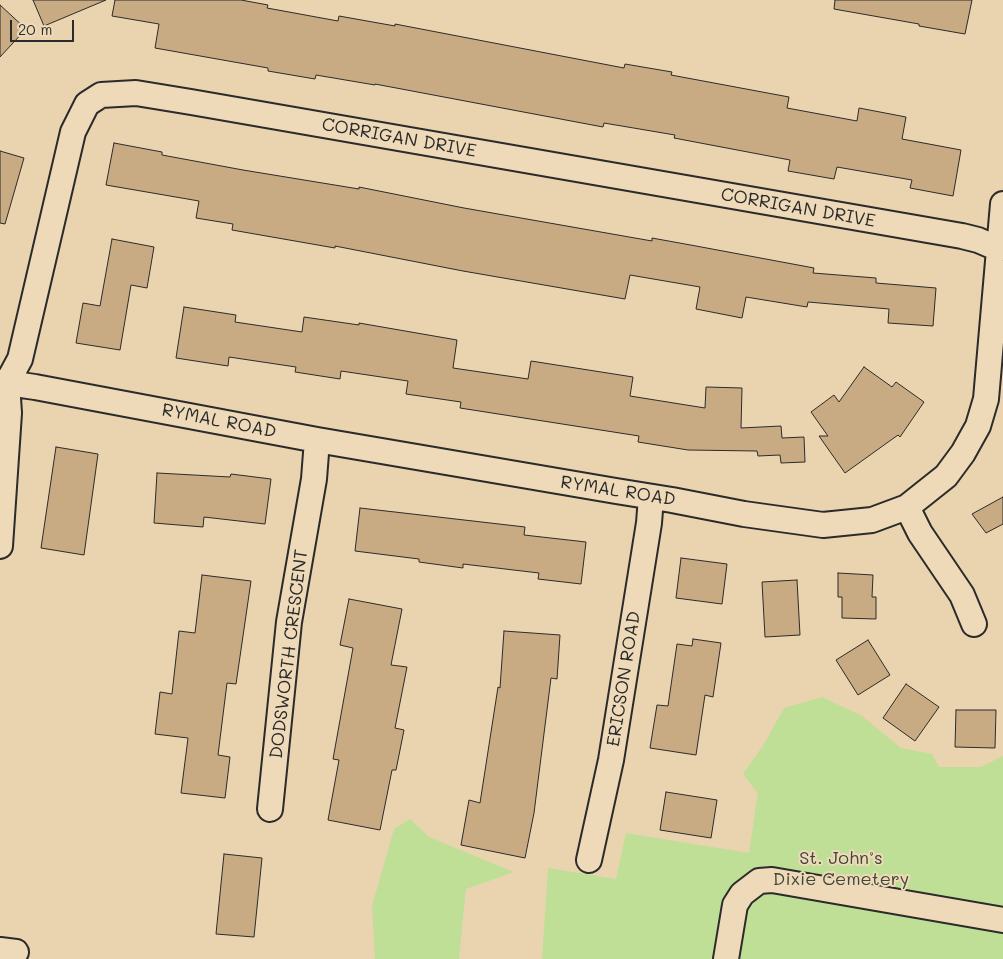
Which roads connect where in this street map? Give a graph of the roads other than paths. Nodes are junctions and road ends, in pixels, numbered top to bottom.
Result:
1 (1003, 204) edge
2 (999, 249) junction
3 (3, 383) edge
4 (317, 440) junction
5 (650, 497) junction
6 (906, 507) junction
7 (0, 546) edge
8 (974, 624) dead end
9 (270, 809) dead end
10 (589, 860) dead end
11 (1003, 920) edge
12 (726, 959) edge

1 - 2 street, RYMAL ROAD
2 - 3 street, CORRIGAN DRIVE
2 - 6 street, RYMAL ROAD
3 - 4 street, RYMAL ROAD
3 - 7 street
4 - 5 street, RYMAL ROAD
4 - 9 street, DODSWORTH CRESCENT
5 - 6 street, RYMAL ROAD
5 - 10 street, ERICSON ROAD
6 - 8 street
11 - 12 street

